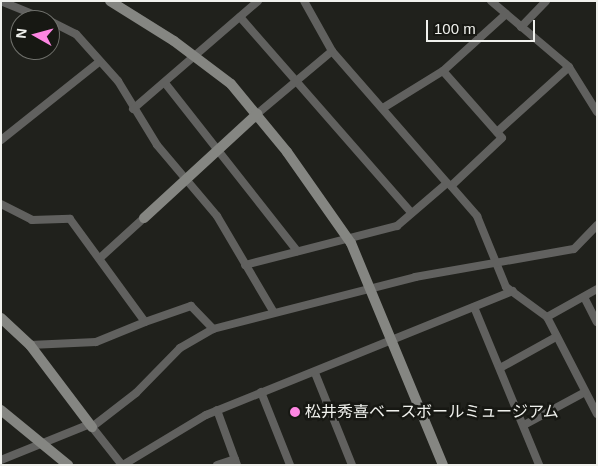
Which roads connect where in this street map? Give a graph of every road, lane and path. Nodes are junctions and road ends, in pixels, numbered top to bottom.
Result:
1 (110, 1) edge
2 (258, 1) edge
3 (304, 1) edge
4 (491, 1) edge
5 (546, 1) edge
6 (3, 3) edge
7 (21, 10) edge
8 (506, 14) junction
9 (240, 17) junction
10 (60, 26) edge
11 (521, 27) junction
12 (332, 51) junction
13 (196, 56) junction
14 (100, 62) junction
15 (569, 67) junction
16 (443, 71) junction
17 (165, 82) junction
18 (296, 82) junction
19 (383, 108) junction
20 (133, 109) junction
21 (597, 112) edge
22 (257, 114) junction
23 (497, 132) junction
24 (1, 140) edge
25 (219, 150) junction
26 (187, 178) junction
27 (1, 204) edge
28 (412, 212) junction
29 (144, 218) joint
30 (597, 224) edge
31 (349, 239) junction
32 (297, 251) junction
33 (100, 258) junction
34 (497, 264) junction
35 (245, 265) junction
36 (372, 288) junction
37 (597, 289) edge
38 (513, 291) junction
39 (584, 298) junction
40 (474, 307) junction
41 (273, 311) junction
42 (547, 317) junction
43 (1, 318) edge
44 (145, 322) junction
45 (597, 322) edge
46 (213, 329) junction
47 (556, 337) junction
48 (392, 340) junction
49 (30, 345) junction
50 (500, 368) junction
51 (315, 374) junction
52 (261, 392) junction
53 (585, 392) junction
54 (1, 410) edge
55 (218, 410) junction
56 (597, 414) edge
57 (524, 425) junction
58 (91, 426) junction
59 (42, 444) junction
60 (1, 460) edge
61 (236, 462) edge
62 (2, 465) edge
63 (68, 465) edge
64 (122, 465) edge
65 (216, 465) edge
66 (290, 465) edge
67 (352, 465) edge
68 (444, 465) edge
69 (538, 465) edge

1 - 13 street
2 - 9 street
3 - 12 street
4 - 8 street
5 - 11 street
6 - 7 street
8 - 11 street
8 - 16 street
9 - 13 street
9 - 18 street
10 - 14 street
11 - 15 street
12 - 18 street
12 - 19 street
13 - 17 street
13 - 22 street
14 - 20 street
14 - 24 street
15 - 21 street
15 - 23 street
16 - 19 street
16 - 23 street
17 - 20 street
17 - 25 street
18 - 22 street
18 - 28 street
19 - 28 street
20 - 26 street
22 - 25 street
22 - 31 street
23 - 34 street
25 - 26 street
25 - 32 street
26 - 29 street
26 - 35 street
27 - 33 street
28 - 31 street
29 - 33 street
30 - 34 street
31 - 32 street
31 - 36 street
32 - 35 street
33 - 44 street
34 - 36 street
34 - 38 street
35 - 41 street
36 - 41 street
36 - 48 street
37 - 39 street
38 - 40 street
38 - 42 street
39 - 42 street
39 - 45 street
40 - 48 street
40 - 50 street
41 - 46 street
42 - 47 street
43 - 49 street
44 - 46 street
44 - 49 street
46 - 58 street
47 - 50 street
47 - 53 street
48 - 51 street
48 - 68 street
49 - 58 street
50 - 57 street
51 - 52 street
51 - 67 street
52 - 55 street
52 - 66 street
53 - 56 street
53 - 57 street
54 - 59 street
55 - 61 street
55 - 64 street
57 - 69 street
58 - 59 street
58 - 64 street
59 - 60 street
59 - 63 street
60 - 62 street
61 - 65 street

